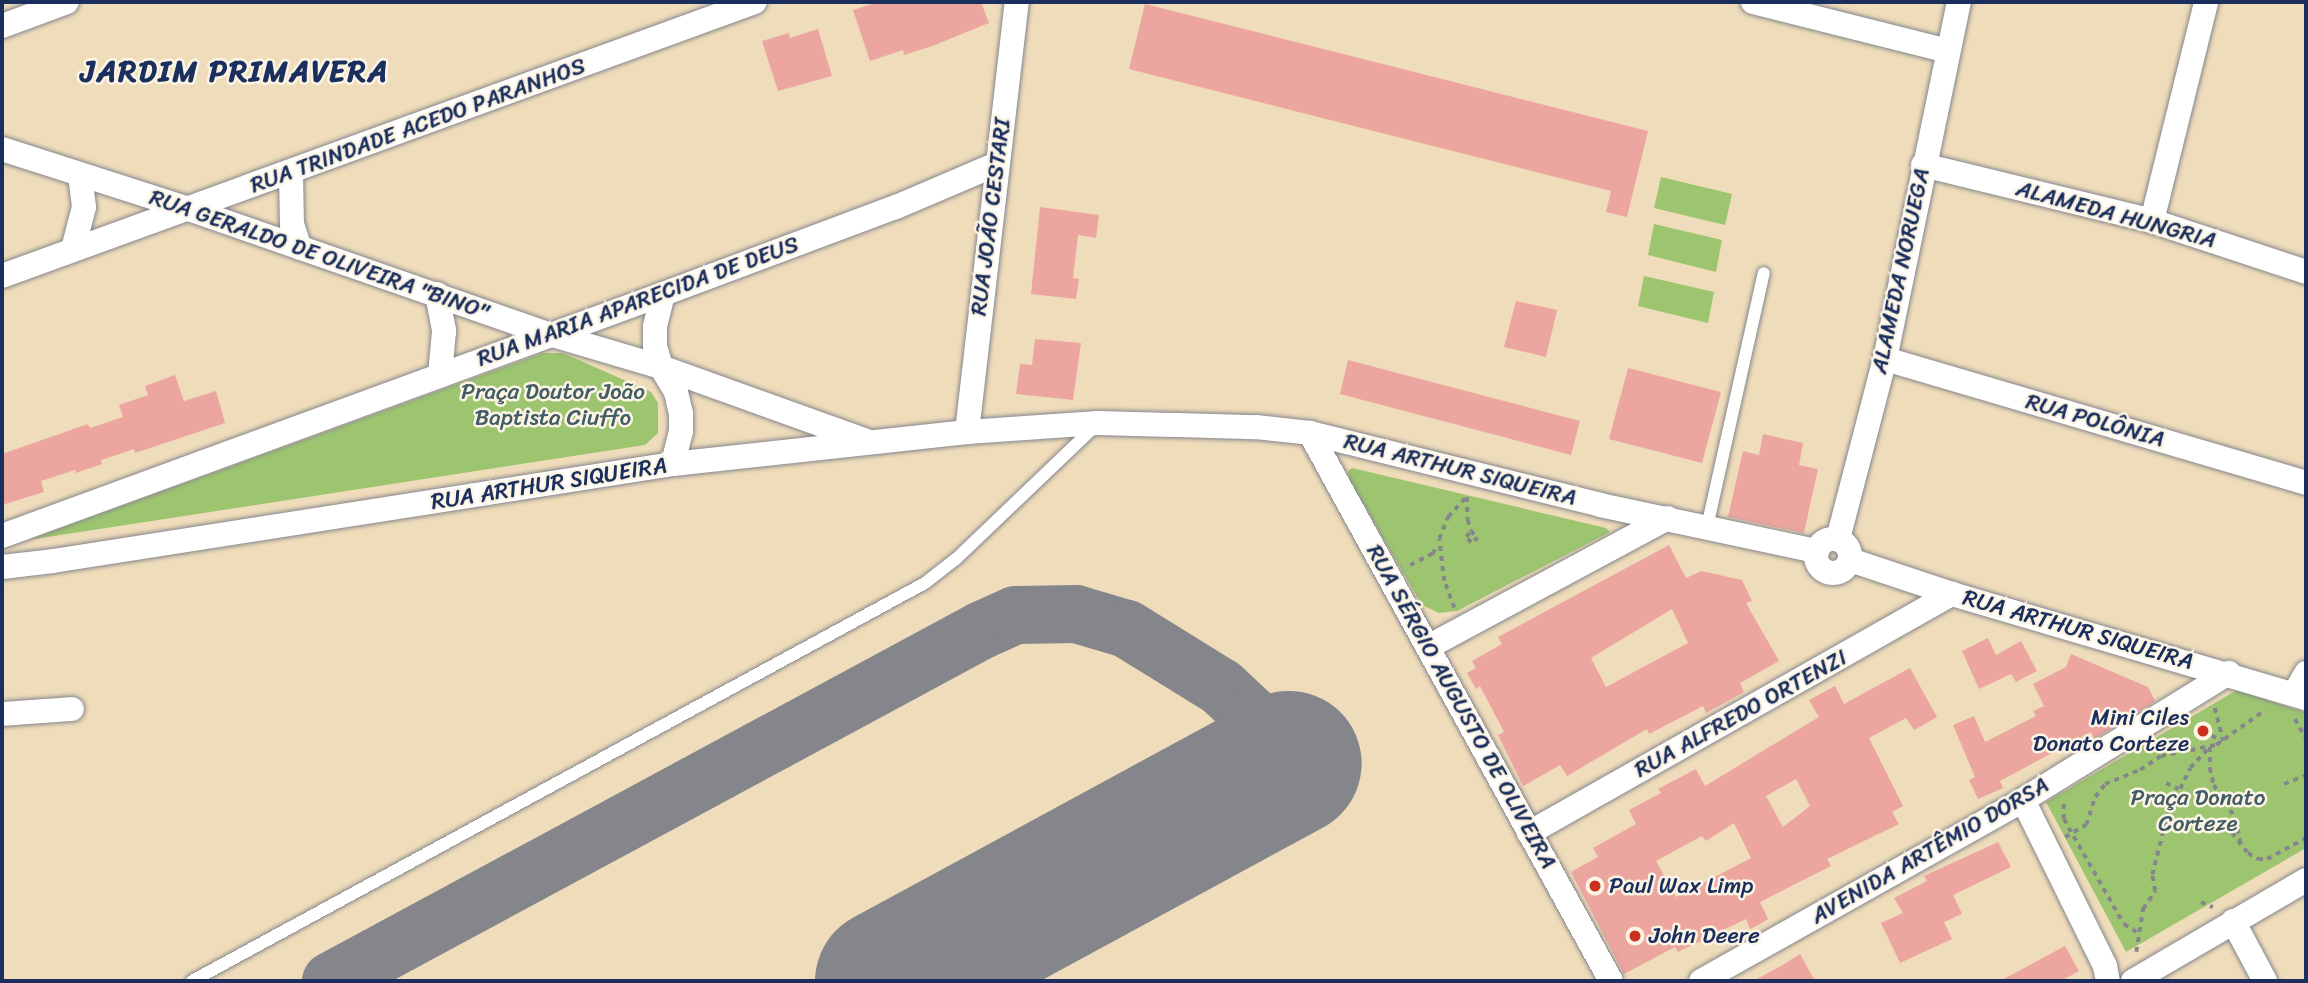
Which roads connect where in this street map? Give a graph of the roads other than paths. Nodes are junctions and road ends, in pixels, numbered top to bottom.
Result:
1 (66, 2) edge
2 (755, 2) edge
3 (1017, 2) edge
4 (1753, 2) edge
5 (1959, 2) edge
6 (2206, 2) edge
7 (2, 26) edge
8 (1948, 51) junction
9 (2, 149) edge
10 (997, 164) junction
11 (1923, 165) junction
12 (291, 173) junction
13 (80, 175) junction
14 (192, 210) junction
15 (2152, 221) junction
16 (300, 248) junction
17 (74, 250) junction
18 (2306, 272) edge
19 (1764, 273) dead end
20 (2, 276) edge
21 (437, 294) junction
22 (663, 294) junction
23 (549, 334) junction
24 (1885, 359) junction
25 (661, 367) junction
26 (440, 375) junction
27 (1098, 423) junction
28 (967, 432) junction
29 (1310, 433) junction
30 (874, 444) junction
31 (674, 464) junction
32 (2306, 483) edge
33 (1668, 518) junction
34 (1707, 527) junction
35 (2, 536) edge
36 (1835, 550) junction
37 (2, 566) edge
38 (1952, 594) junction
39 (1428, 647) junction
40 (2230, 673) junction
41 (2306, 673) edge
42 (2295, 702) edge
43 (72, 709) dead end
44 (2, 714) edge
45 (2023, 800) junction
46 (1530, 833) junction
47 (2306, 880) edge
48 (2223, 914) junction
49 (192, 981) edge
50 (1611, 981) edge
51 (1701, 981) edge
52 (2108, 981) edge
53 (2133, 981) edge
54 (2265, 981) edge

1 - 7 street
2 - 12 street, RUA TRINDADE ACEDO PARANHOS
3 - 10 street, RUA JOÃO CESTARI
4 - 8 street
5 - 8 street, ALAMEDA NORUEGA
6 - 15 street
8 - 11 street, ALAMEDA NORUEGA
9 - 13 street, RUA GERALDO DE OLIVEIRA "BINO"
10 - 22 street, RUA MARIA APARECIDA DE DEUS
10 - 28 street, RUA JOÃO CESTARI
11 - 15 street, ALAMEDA HUNGRIA
11 - 24 street, ALAMEDA NORUEGA
12 - 14 street, RUA TRINDADE ACEDO PARANHOS
12 - 16 street
13 - 14 street, RUA GERALDO DE OLIVEIRA "BINO"
13 - 17 street
14 - 16 street, RUA GERALDO DE OLIVEIRA "BINO"
14 - 17 street, RUA TRINDADE ACEDO PARANHOS
15 - 18 street, ALAMEDA HUNGRIA
16 - 21 street, RUA GERALDO DE OLIVEIRA "BINO"
17 - 20 street, RUA TRINDADE ACEDO PARANHOS
19 - 34 lane
21 - 23 street, RUA GERALDO DE OLIVEIRA "BINO"
21 - 26 street
22 - 23 street, RUA MARIA APARECIDA DE DEUS
22 - 25 street
23 - 25 street, RUA GERALDO DE OLIVEIRA "BINO"
23 - 26 street, RUA MARIA APARECIDA DE DEUS
24 - 32 street, RUA POLÔNIA
24 - 36 street, ALAMEDA NORUEGA
25 - 30 street, RUA GERALDO DE OLIVEIRA "BINO"
25 - 31 street
26 - 35 street, RUA MARIA APARECIDA DE DEUS
27 - 28 street, RUA ARTHUR SIQUEIRA
27 - 29 street, RUA ARTHUR SIQUEIRA
27 - 49 lane
28 - 30 street, RUA ARTHUR SIQUEIRA
29 - 33 street, RUA ARTHUR SIQUEIRA
29 - 39 street, RUA SÉRGIO AUGUSTO DE OLIVEIRA
30 - 31 street, RUA ARTHUR SIQUEIRA
31 - 37 street, RUA ARTHUR SIQUEIRA
33 - 34 street, RUA ARTHUR SIQUEIRA
33 - 39 street
34 - 36 street, RUA ARTHUR SIQUEIRA
36 - 38 street, RUA ARTHUR SIQUEIRA
38 - 40 street, RUA ARTHUR SIQUEIRA
38 - 46 street, RUA ALFREDO ORTENZI
39 - 46 street, RUA SÉRGIO AUGUSTO DE OLIVEIRA
40 - 42 street, RUA ARTHUR SIQUEIRA
40 - 45 street, AVENIDA ARTÊMIO DORSA
41 - 42 street
43 - 44 street
45 - 51 street, AVENIDA ARTÊMIO DORSA
45 - 52 street
46 - 50 street, RUA SÉRGIO AUGUSTO DE OLIVEIRA
47 - 48 street
48 - 53 street
48 - 54 street

